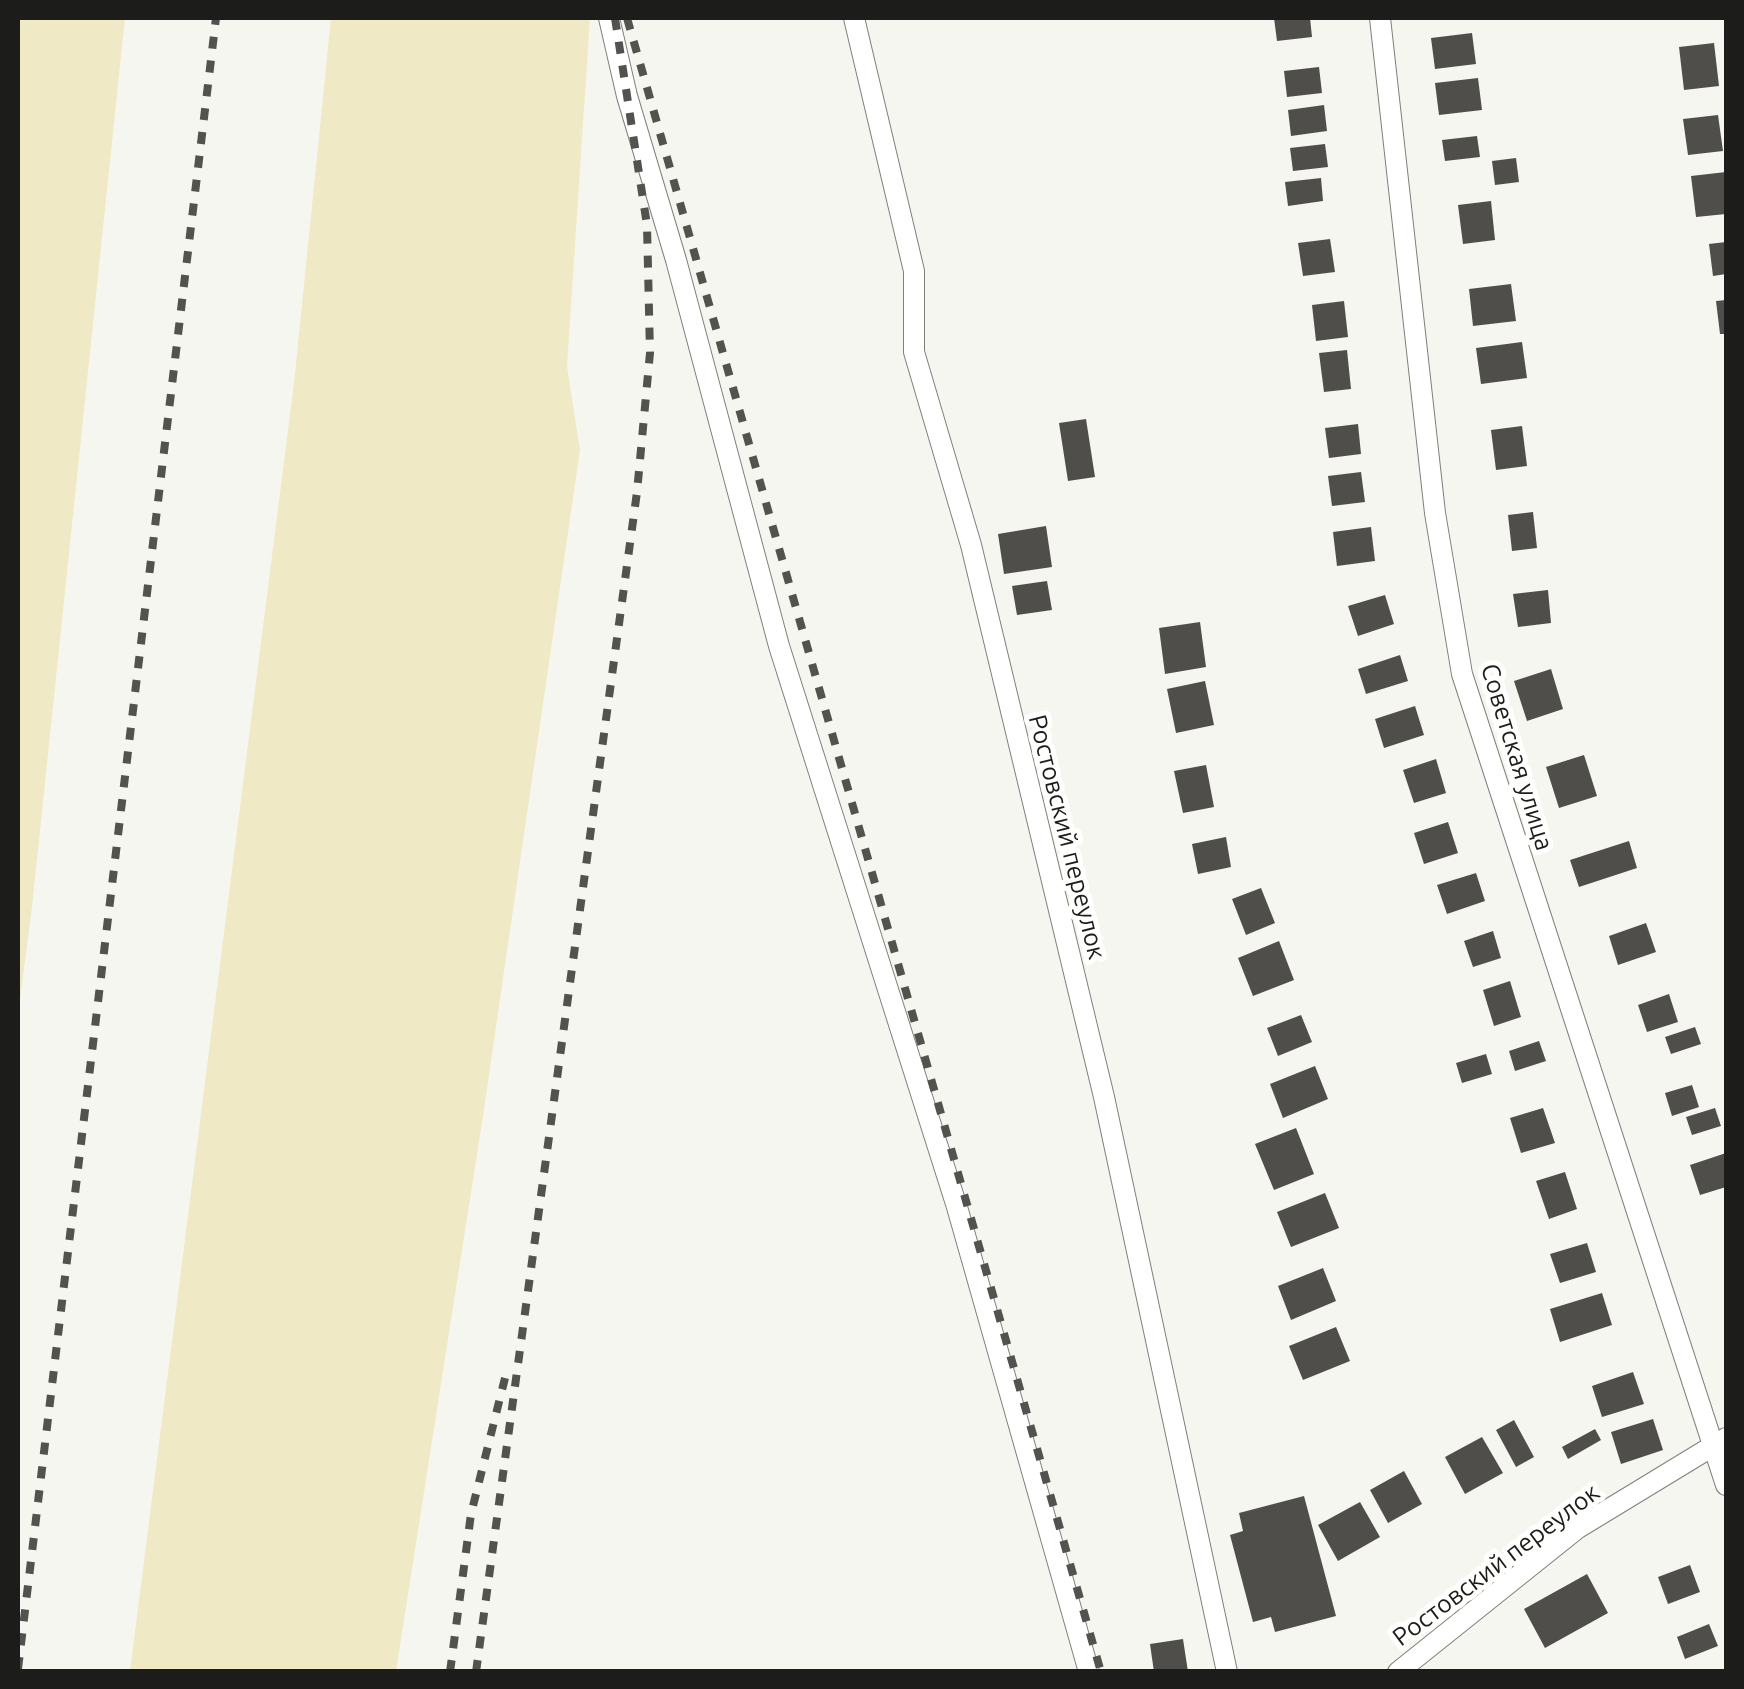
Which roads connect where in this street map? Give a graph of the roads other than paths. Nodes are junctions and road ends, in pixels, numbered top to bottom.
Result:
1 (608, 18) edge
2 (854, 18) edge
3 (1380, 18) edge
4 (1719, 1442) edge
5 (1726, 1485) edge
6 (1089, 1672) edge
7 (1227, 1672) edge
8 (1398, 1672) edge

1 - 6 street
2 - 7 street, Ростовский переулок
3 - 4 street, Советская улица
4 - 5 street, Советская улица
4 - 8 street, Ростовский переулок

